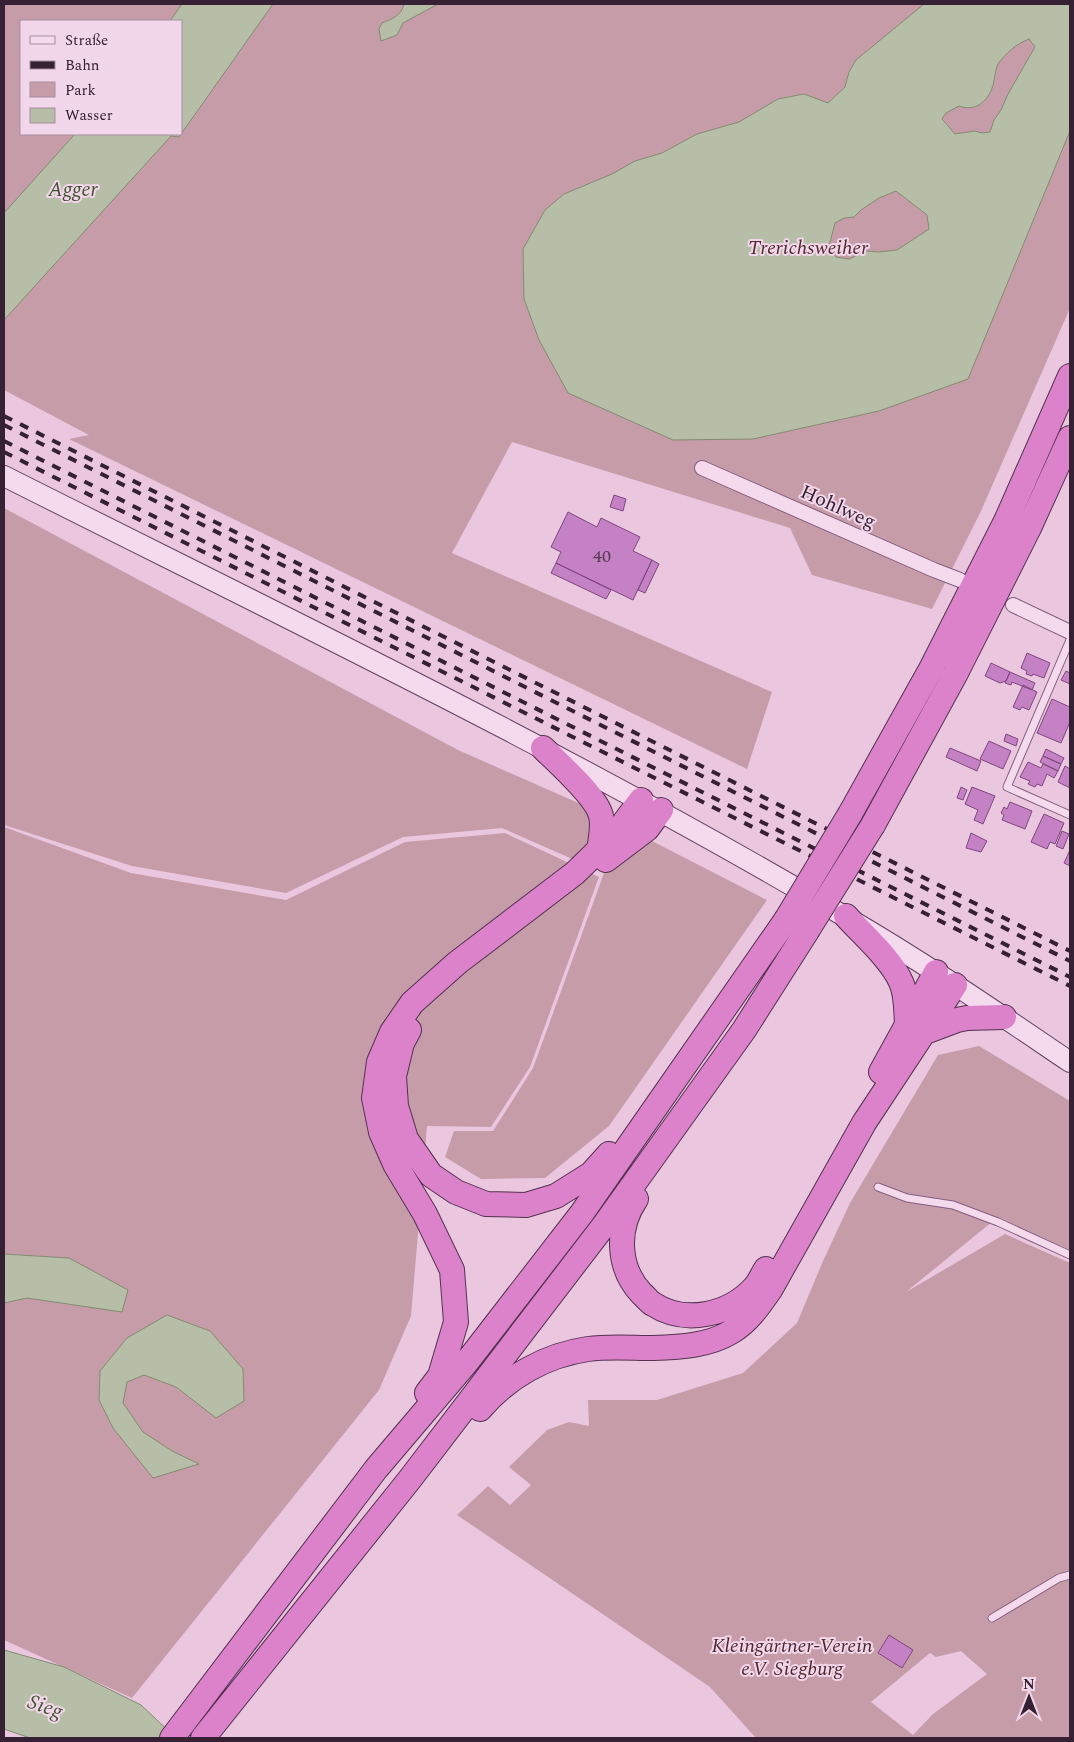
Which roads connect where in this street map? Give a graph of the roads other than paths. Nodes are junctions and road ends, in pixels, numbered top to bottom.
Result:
1 (1070, 376) edge
2 (1070, 438) edge
3 (702, 468) dead end
4 (4, 476) edge
5 (960, 580) dead end
6 (1013, 605) dead end
7 (1070, 632) edge
8 (1070, 640) edge
9 (543, 748) junction
10 (651, 805) junction
11 (1070, 815) edge
12 (599, 852) junction
13 (846, 916) junction
14 (936, 972) junction
15 (955, 986) junction
16 (1004, 1017) junction
17 (916, 1028) junction
18 (1070, 1062) edge
19 (662, 1098) junction
20 (673, 1128) junction
21 (878, 1187) dead end
22 (1070, 1255) edge
23 (376, 1469) junction
24 (410, 1479) junction
25 (1070, 1575) edge
26 (992, 1618) dead end
27 (172, 1738) edge
28 (203, 1738) edge

1 - 19 highway, bridge
2 - 20 highway, bridge
3 - 5 street, Hohlweg
4 - 9 main road
6 - 7 street
8 - 11 lane
9 - 10 main road
9 - 12 highway
10 - 12 highway
10 - 13 main road
10 - 19 highway
12 - 23 highway
13 - 14 main road
13 - 17 highway
14 - 15 main road
14 - 17 highway
15 - 16 main road
15 - 17 highway
16 - 17 highway
16 - 18 main road
17 - 20 highway
17 - 24 highway
19 - 23 highway
20 - 24 highway
21 - 22 lane
23 - 27 highway
24 - 28 highway
25 - 26 lane

